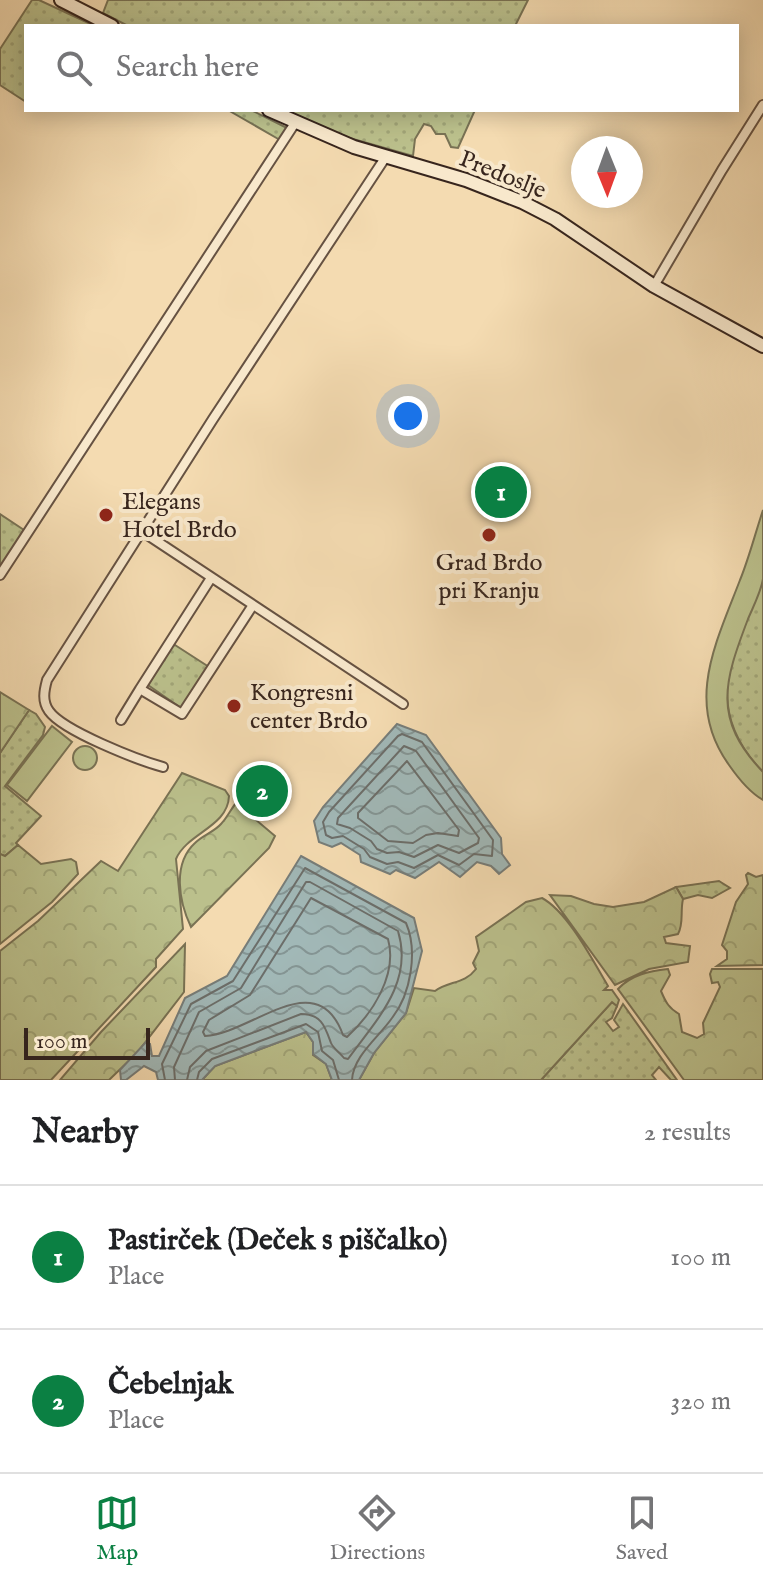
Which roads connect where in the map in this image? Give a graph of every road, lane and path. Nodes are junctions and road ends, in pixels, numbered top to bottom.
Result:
1 (61, 0) edge
2 (108, 24) edge
3 (763, 105) edge
4 (273, 112) edge
5 (295, 123) junction
6 (385, 158) junction
7 (654, 286) junction
8 (763, 346) edge
9 (143, 532) junction
10 (0, 575) edge
11 (211, 578) junction
12 (253, 605) junction
13 (140, 689) junction
14 (403, 704) dead end
15 (121, 720) dead end
16 (163, 767) dead end

1 - 2 street
3 - 7 street
4 - 5 street, Predoslje
5 - 6 street, Predoslje
5 - 10 street
6 - 7 street, Predoslje
6 - 9 street
7 - 8 street, Predoslje
9 - 11 street
9 - 16 street
11 - 12 street
11 - 13 street
12 - 13 street
12 - 14 street
13 - 15 street

